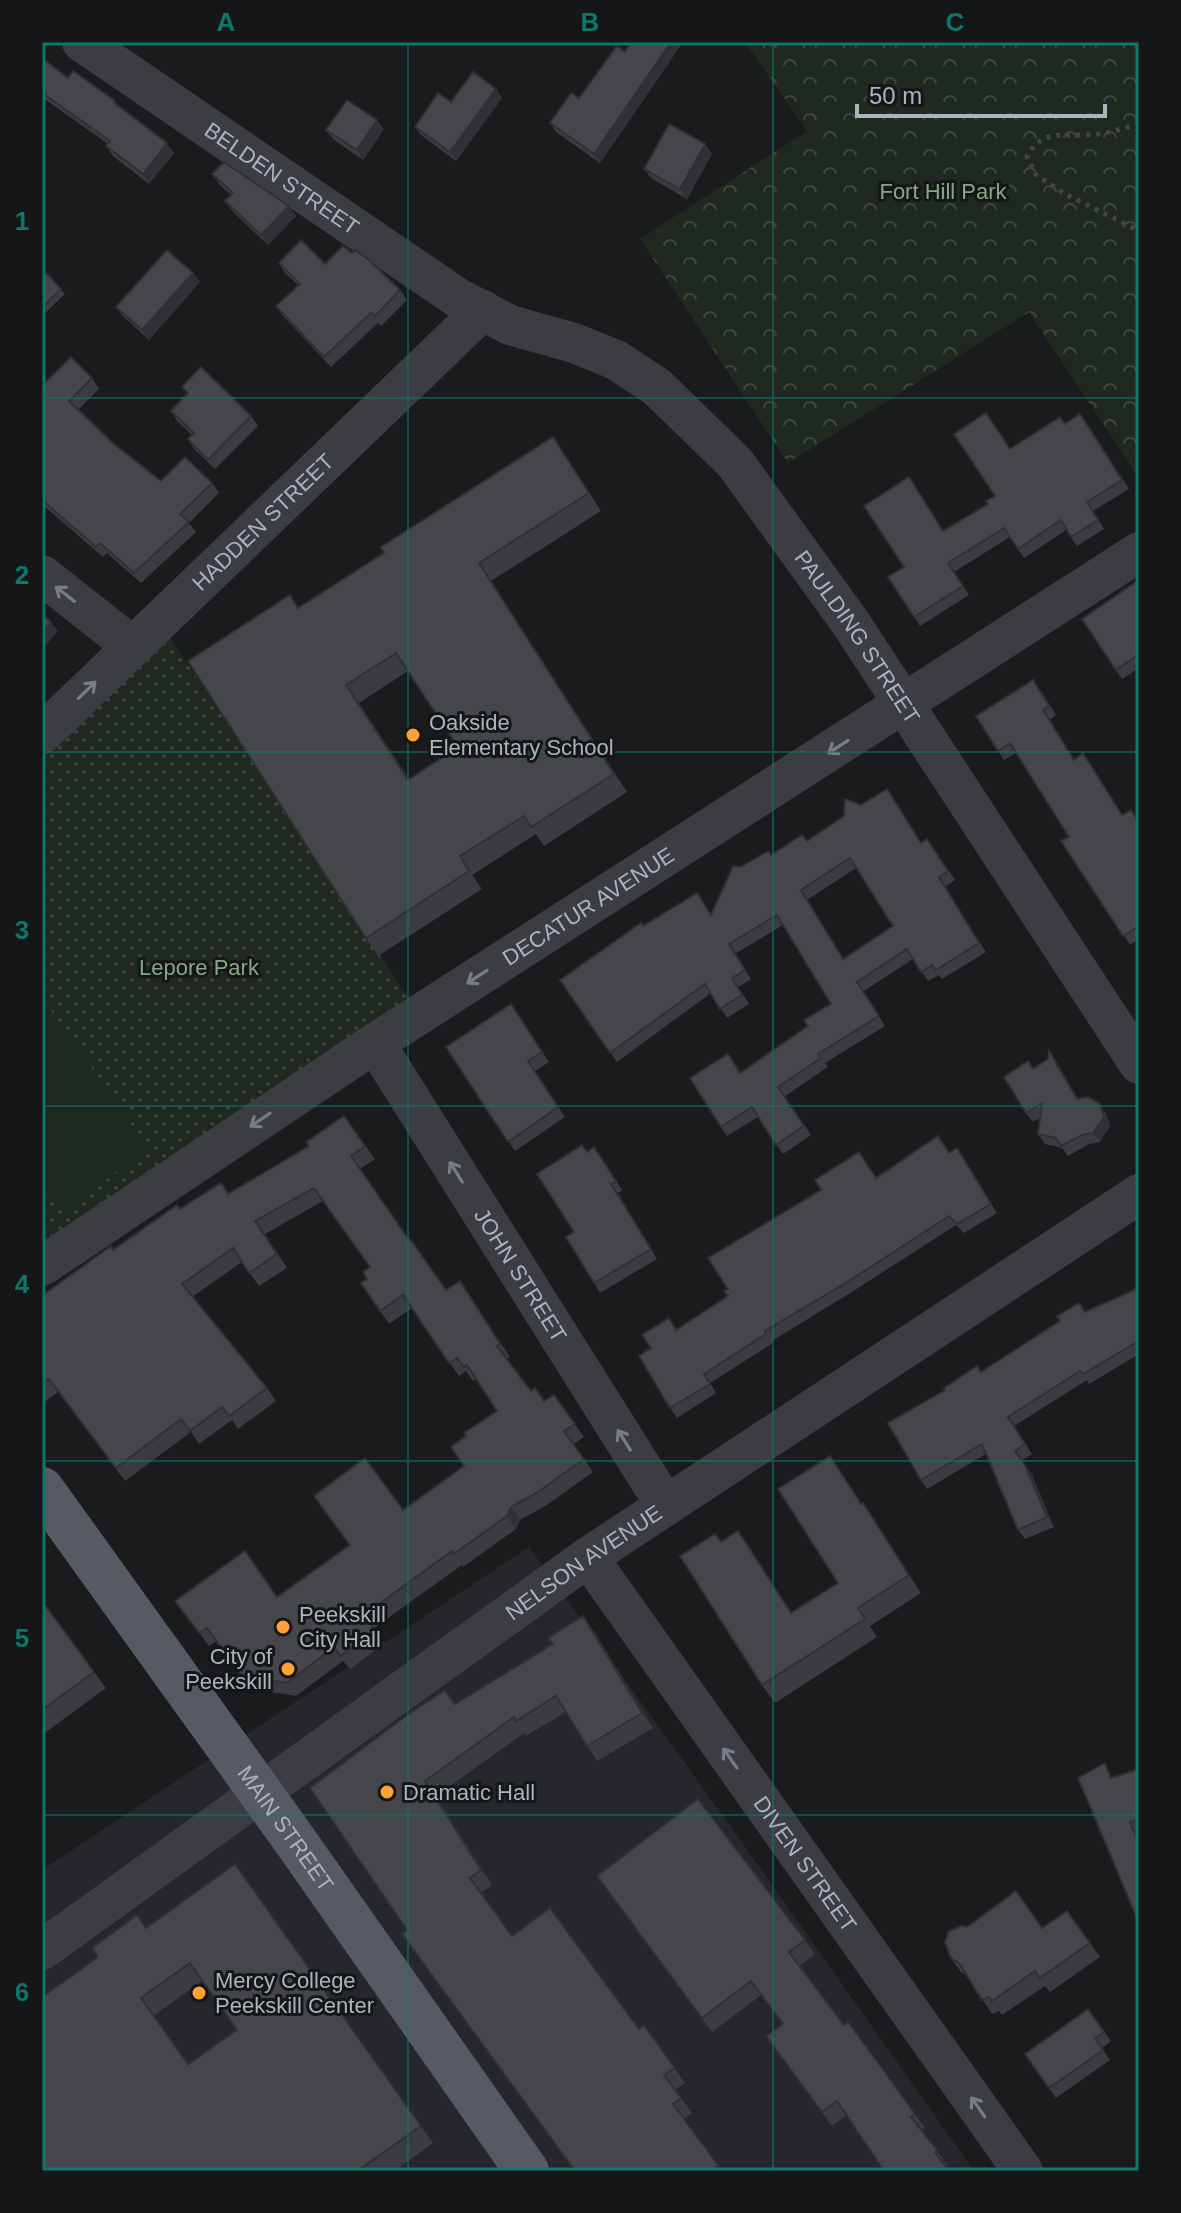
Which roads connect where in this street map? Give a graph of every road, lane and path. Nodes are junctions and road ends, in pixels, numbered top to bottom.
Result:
1 (82, 42) edge
2 (1139, 124) edge
3 (1139, 231) edge
4 (483, 310) junction
5 (1139, 552) edge
6 (42, 575) edge
7 (132, 646) junction
8 (904, 705) junction
9 (42, 734) edge
10 (375, 1043) junction
11 (1139, 1064) edge
12 (1139, 1194) edge
13 (42, 1266) edge
14 (42, 1489) edge
15 (666, 1506) junction
16 (588, 1557) junction
17 (259, 1792) junction
18 (42, 1950) edge
19 (527, 2171) edge
20 (1023, 2171) edge

1 - 4 street, BELDEN STREET
2 - 3 path
4 - 7 street, HADDEN STREET
4 - 8 street, PAULDING STREET
5 - 8 street, DECATUR AVENUE
7 -> 6 street
9 -> 7 street, HADDEN STREET
8 -> 10 street, DECATUR AVENUE
8 - 11 street, PAULDING STREET
10 -> 13 street, DECATUR AVENUE
15 -> 10 street, JOHN STREET
12 - 15 street, NELSON AVENUE
14 - 17 main road, MAIN STREET
15 - 16 street, NELSON AVENUE
16 - 17 street, NELSON AVENUE
20 -> 16 street, DIVEN STREET
17 - 18 street, NELSON AVENUE
17 - 19 main road, MAIN STREET

